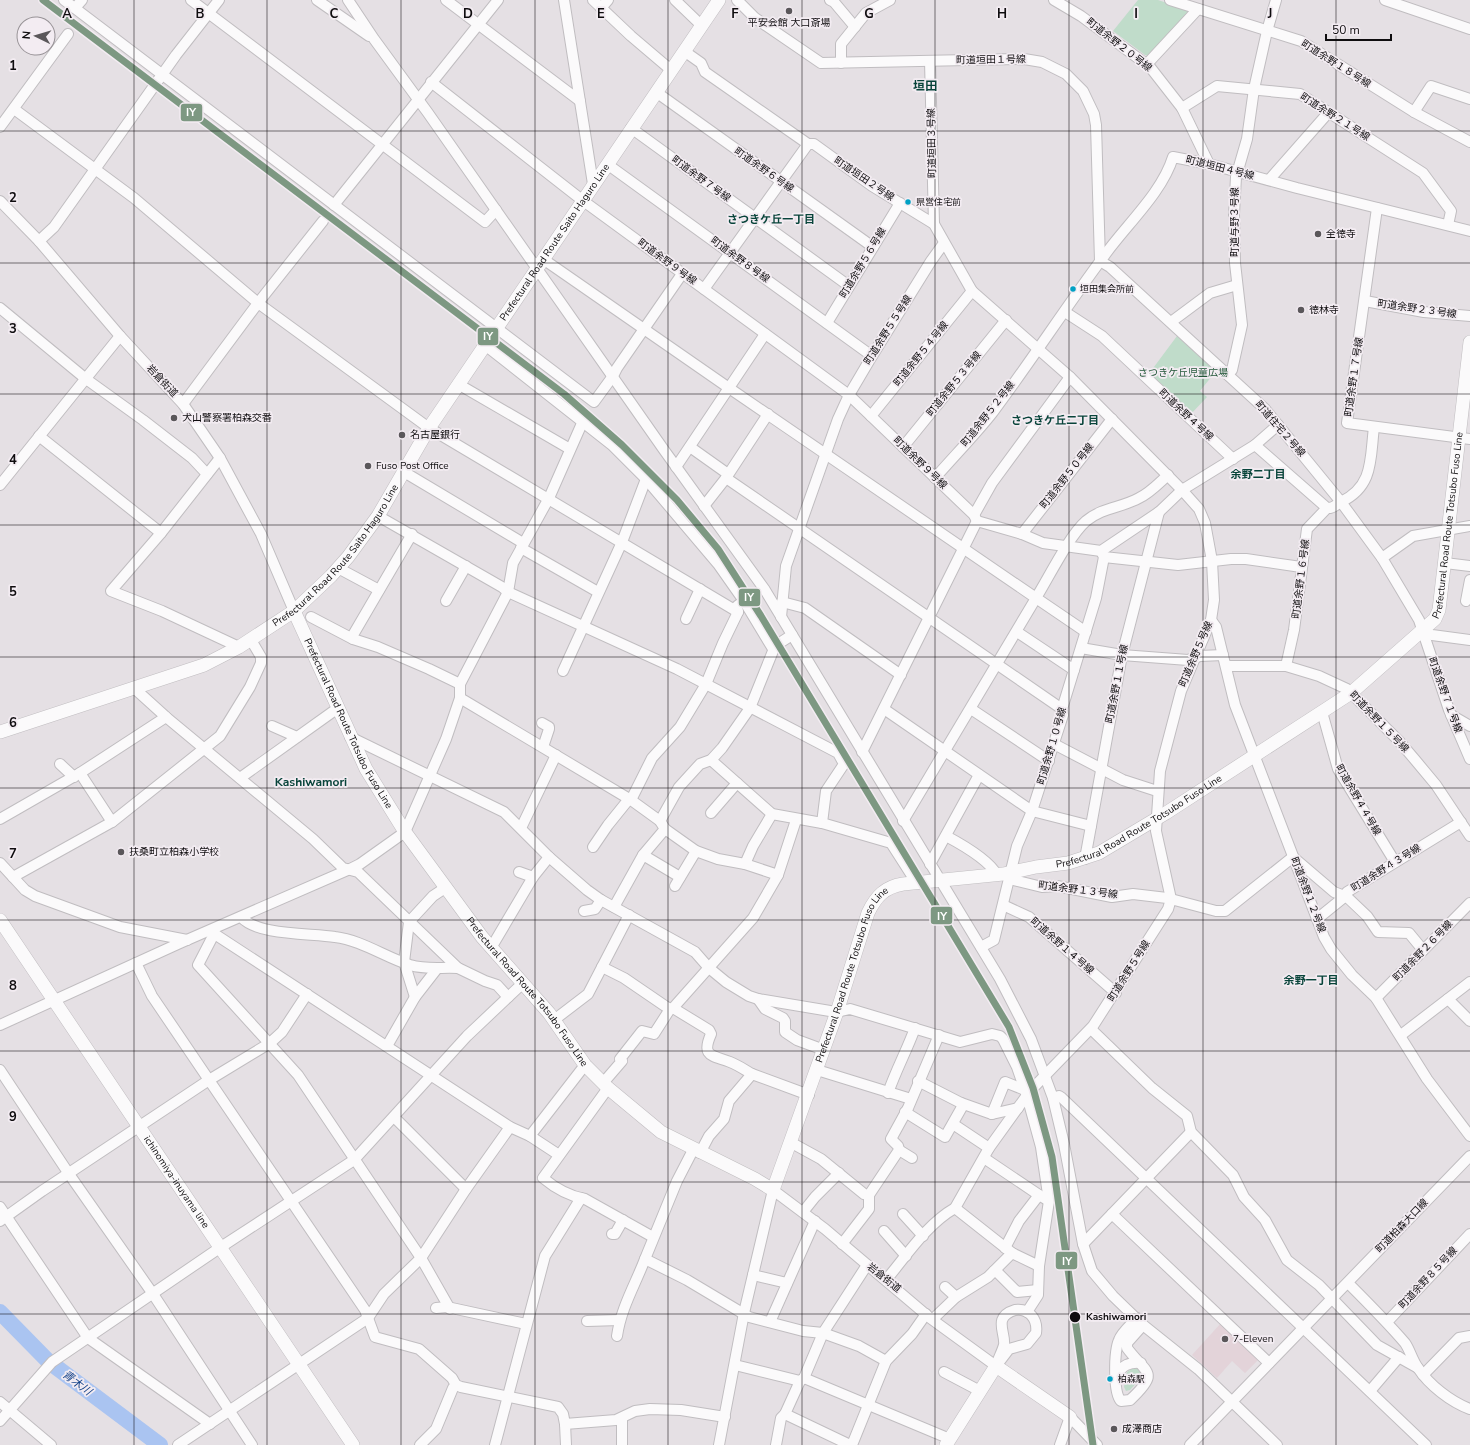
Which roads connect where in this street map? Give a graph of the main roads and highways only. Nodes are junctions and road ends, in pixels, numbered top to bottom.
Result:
1 (719, 0) edge
2 (1470, 345) edge
3 (1464, 438) edge
4 (294, 611) junction
5 (0, 732) edge
6 (0, 920) edge
7 (1070, 1417) road end
8 (948, 1442) edge
9 (353, 1445) edge

1 - 4 main road, Prefectural Road Route Saito Haguro Line
2 - 3 main road, Prefectural Road Route Totsubo Fuso Line
3 - 4 main road, Prefectural Road Route Totsubo Fuso Line
4 - 5 main road, Prefectural Road Route Saito Haguro Line
6 - 9 main road, ichinomiya-inuyama line
7 - 8 main road

